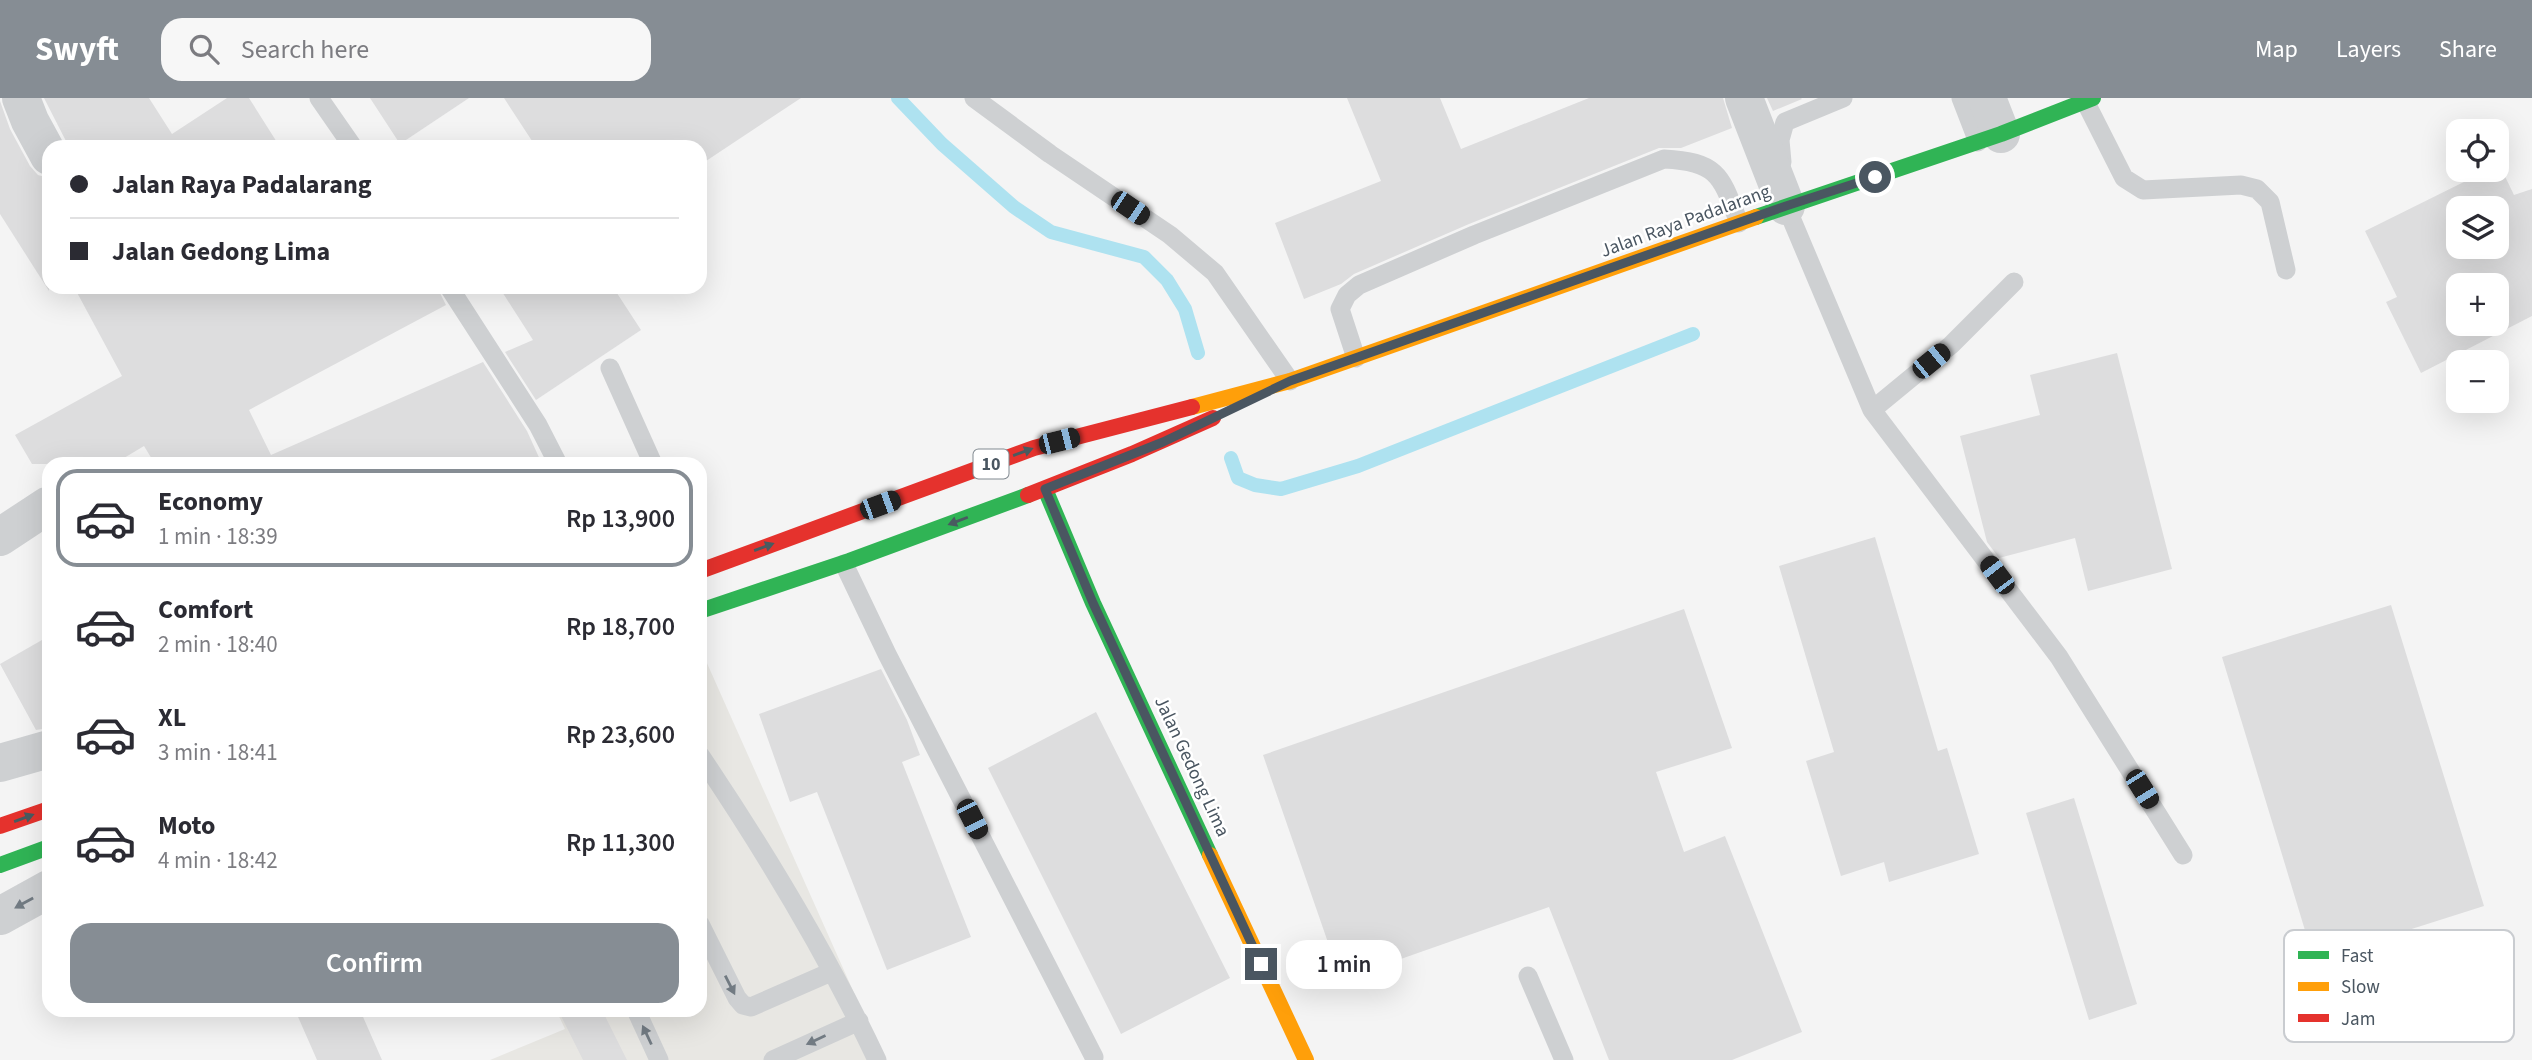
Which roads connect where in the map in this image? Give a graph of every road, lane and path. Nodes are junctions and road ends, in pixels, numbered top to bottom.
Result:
1 (21, 98) edge
2 (319, 98) edge
3 (974, 98) edge
4 (1744, 98) edge
5 (1843, 98) edge
6 (1961, 98) edge
7 (1987, 98) edge
8 (2089, 100) edge
9 (1989, 138) junction
10 (348, 140) edge
11 (42, 143) edge
12 (1792, 205) junction
13 (1740, 223) junction
14 (2286, 270) dead end
15 (2014, 282) dead end
16 (454, 294) edge
17 (1356, 358) junction
18 (610, 368) dead end
19 (1290, 381) junction
20 (1872, 410) junction
21 (554, 457) edge
22 (650, 457) edge
23 (1045, 489) junction
24 (42, 509) edge
25 (0, 537) edge
26 (844, 564) junction
27 (707, 568) edge
28 (707, 609) edge
29 (42, 751) edge
30 (0, 763) edge
31 (707, 765) edge
32 (42, 811) edge
33 (0, 826) edge
34 (42, 850) edge
35 (2183, 855) dead end
36 (0, 865) edge
37 (42, 893) edge
38 (0, 916) edge
39 (707, 938) edge
40 (831, 972) junction
41 (1528, 975) dead end
42 (639, 1017) edge
43 (859, 1021) junction
44 (1094, 1057) dead end
45 (659, 1060) edge
46 (773, 1060) edge
47 (877, 1060) edge
48 (1306, 1060) edge
49 (1564, 1060) edge

1 - 11 street
2 - 10 lane
3 - 19 lane
4 - 12 street
5 - 12 lane
6 - 9 lane
7 - 9 street
8 - 9 main road, Jalan Raya Padalarang / 10
8 - 14 lane
9 - 12 main road, Jalan Raya Padalarang / 10
12 - 13 main road, Jalan Raya Padalarang / 10
12 - 20 lane
13 - 17 main road, Jalan Raya Padalarang / 10
13 - 17 lane
15 - 20 lane
16 - 21 lane
17 - 19 main road, Jalan Raya Padalarang / 10
18 - 22 lane
19 - 23 main road, Jalan Raya Padalarang / 10
27 -> 19 main road, Jalan Raya Padalarang / 10
20 - 35 lane
23 -> 26 main road, Jalan Raya Padalarang / 10
23 - 48 main road, Jalan Gedong Lima
24 - 25 street
26 - 28 main road, Jalan Raya Padalarang / 10
26 - 44 lane
29 - 30 street
31 - 40 lane
33 -> 32 main road
34 - 36 main road
37 -> 38 street
39 -> 40 lane
40 - 43 lane
41 - 49 lane
45 -> 42 lane
43 -> 46 lane
43 - 47 lane

